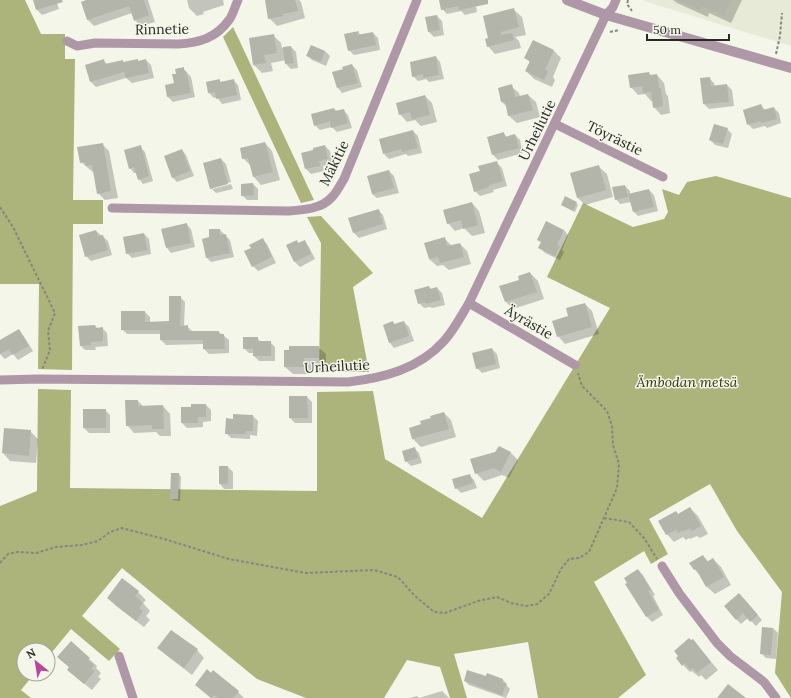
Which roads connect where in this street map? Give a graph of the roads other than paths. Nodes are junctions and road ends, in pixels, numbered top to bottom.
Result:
1 (238, 0) edge
2 (417, 0) edge
3 (567, 0) edge
4 (616, 0) edge
5 (606, 15) junction
6 (67, 41) dead end
7 (791, 68) edge
8 (555, 124) junction
9 (663, 177) dead end
10 (112, 208) dead end
11 (469, 303) junction
12 (575, 365) road end
13 (0, 380) edge
14 (662, 566) road end
15 (119, 656) dead end
16 (133, 698) edge
17 (776, 698) edge

1 - 6 street, Rinnetie
2 - 10 street, Mäkitie
3 - 5 street
4 - 5 street, Urheilutie
5 - 7 street
5 - 8 street, Urheilutie
8 - 9 street, Töyrästie
8 - 11 street, Urheilutie
11 - 12 street, Äyrästie
11 - 13 street, Urheilutie
14 - 17 street
15 - 16 street

